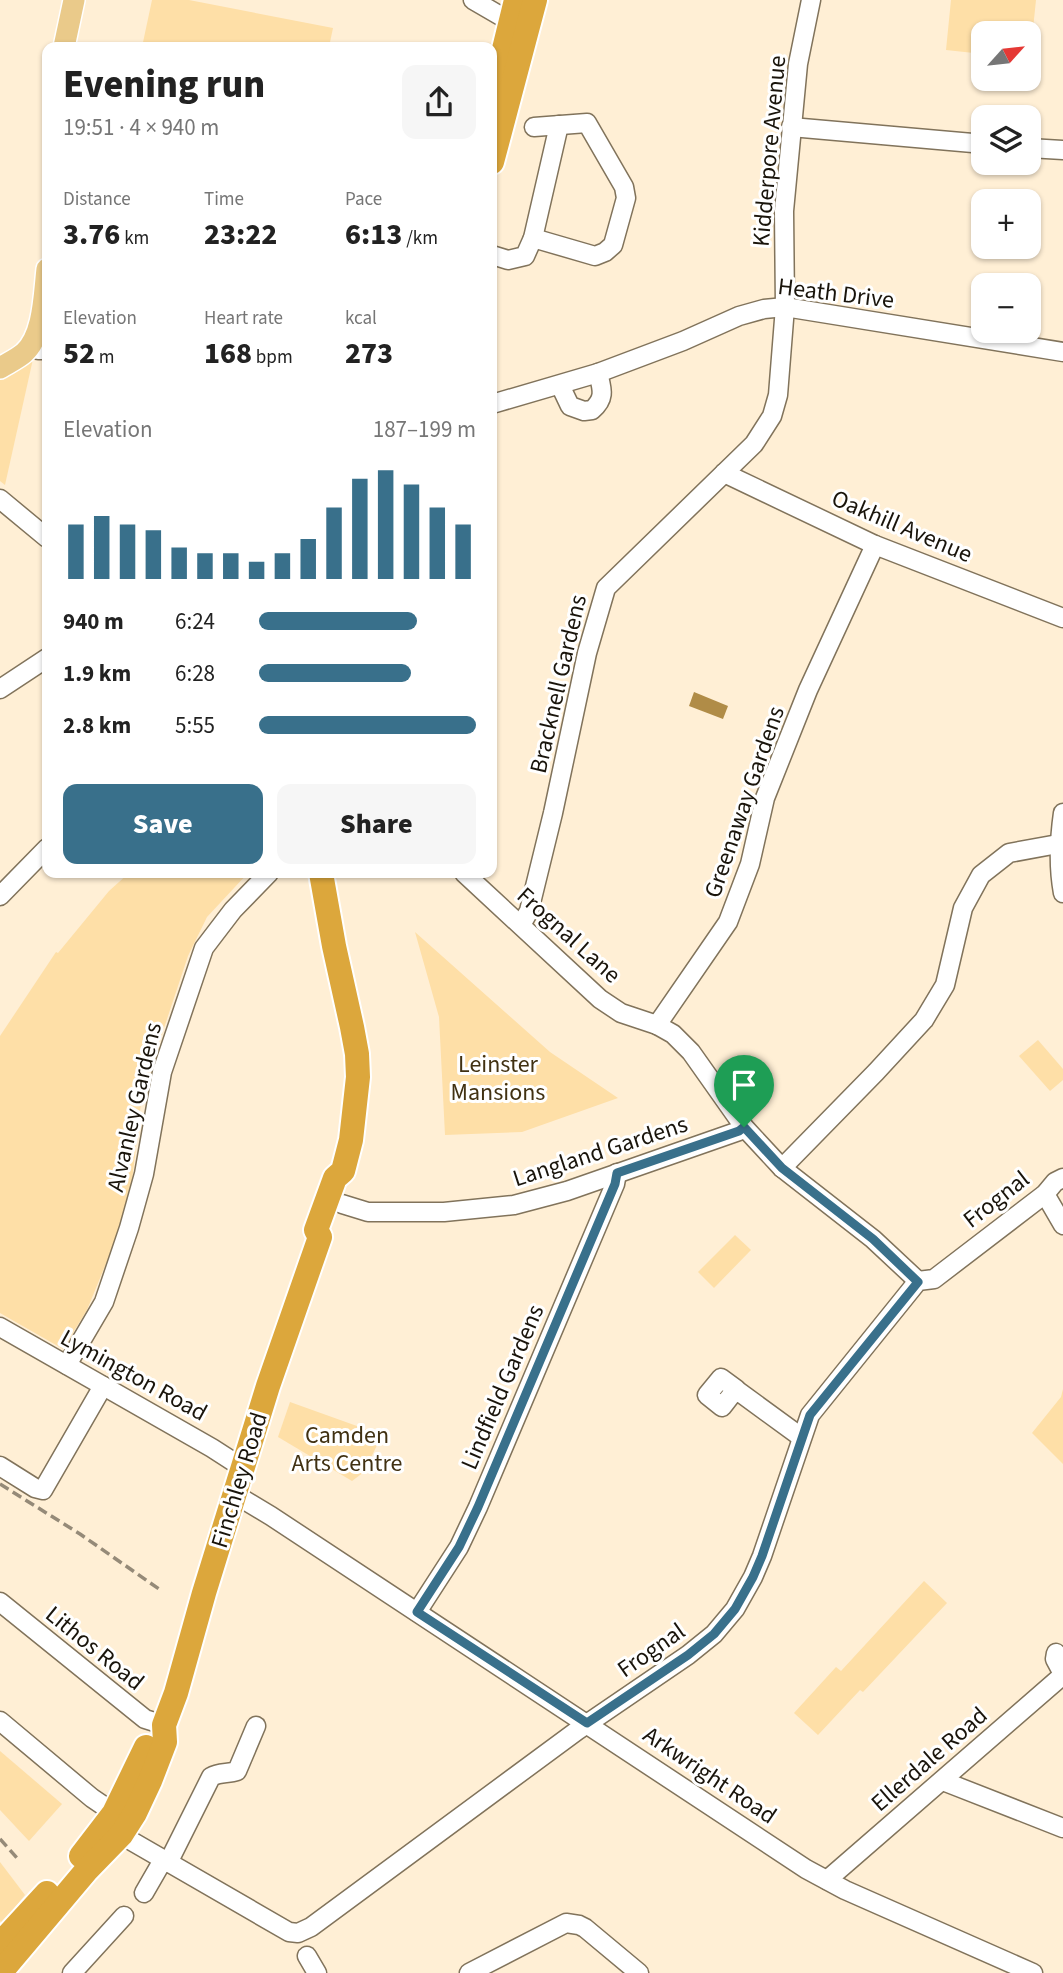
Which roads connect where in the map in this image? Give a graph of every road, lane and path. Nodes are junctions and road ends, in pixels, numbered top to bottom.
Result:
1 (74, 0) edge
2 (473, 0) edge
3 (535, 0) edge
4 (811, 0) edge
5 (518, 15) edge
6 (65, 42) edge
7 (497, 82) edge
8 (559, 125) junction
9 (534, 127) dead end
10 (791, 127) junction
11 (497, 134) edge
12 (971, 143) edge
13 (1041, 149) edge
14 (1063, 150) edge
15 (533, 239) junction
16 (497, 257) edge
17 (42, 305) edge
18 (785, 307) junction
19 (39, 348) edge
20 (1063, 352) edge
21 (0, 368) edge
22 (598, 373) junction
23 (560, 386) junction
24 (497, 403) edge
25 (724, 473) junction
26 (0, 499) edge
27 (42, 534) edge
28 (875, 545) junction
29 (1063, 618) edge
30 (42, 661) edge
31 (0, 689) edge
32 (1063, 813) edge
33 (1058, 844) junction
34 (42, 853) edge
35 (264, 878) edge
36 (322, 878) edge
37 (470, 878) edge
38 (1063, 893) edge
39 (0, 897) edge
40 (522, 925) junction
41 (657, 1025) junction
42 (744, 1127) junction
43 (782, 1168) junction
44 (343, 1171) junction
45 (617, 1173) junction
46 (1063, 1178) edge
47 (1045, 1194) junction
48 (342, 1204) junction
49 (1063, 1225) edge
50 (320, 1237) junction
51 (918, 1282) junction
52 (0, 1327) edge
53 (66, 1365) junction
54 (103, 1386) junction
55 (736, 1389) dead end
56 (801, 1437) junction
57 (0, 1466) edge
58 (243, 1468) junction
59 (236, 1495) junction
60 (0, 1602) edge
61 (417, 1612) junction
62 (1056, 1653) dead end
63 (1063, 1674) edge
64 (0, 1721) edge
65 (587, 1723) junction
66 (164, 1725) junction
67 (256, 1726) dead end
68 (943, 1781) junction
69 (121, 1824) junction
70 (1063, 1828) edge
71 (165, 1861) junction
72 (827, 1880) junction
73 (144, 1893) dead end
74 (124, 1916) dead end
75 (0, 1944) edge
76 (307, 1956) dead end
77 (0, 1973) edge
78 (72, 1973) edge
79 (317, 1973) edge
80 (469, 1973) edge
81 (639, 1973) edge
82 (1033, 1973) edge

1 - 6 main road
2 - 5 street
3 - 5 highway
4 - 10 street, Kidderpore Avenue
5 - 7 highway
5 - 11 highway
8 - 9 street
8 - 15 street
8 - 15 street
10 - 12 street
10 - 18 street, Kidderpore Avenue
13 - 14 street
15 - 16 street
17 - 19 main road
18 - 20 street, Heath Drive
18 - 22 street, Heath Drive
18 - 25 street, Bracknell Gardens
19 - 21 main road
22 - 23 street, Heath Drive
22 - 23 street
23 - 24 street, Heath Drive
25 - 28 street, Oakhill Avenue
25 - 40 street, Bracknell Gardens
26 - 27 street
28 - 29 street, Oakhill Avenue
28 - 41 street, Greenaway Gardens
30 - 31 street
32 - 33 street
33 - 38 street
33 - 43 street
34 - 39 street
35 - 53 street, Alvanley Gardens
36 - 44 highway, Finchley Road
37 - 40 street, Frognal Lane
40 - 41 street, Frognal Lane
41 - 42 street, Frognal Lane
42 - 43 street, Frognal Lane
42 - 45 street, Langland Gardens
43 - 51 street, Frognal Lane
44 - 48 highway, Finchley Road
44 - 50 highway, Finchley Road
45 - 48 street, Langland Gardens
45 - 61 street, Lindfield Gardens
46 - 47 street, Frognal
47 - 49 street
47 - 51 street, Frognal
48 - 50 highway, Finchley Road
50 - 58 highway, Finchley Road
51 - 56 street, Frognal
52 - 53 street, Lymington Road
53 - 54 street, Lymington Road
54 - 57 street
54 - 58 street, Lymington Road
55 - 56 street
56 - 65 street, Frognal
58 - 59 highway, Finchley Road
59 - 61 street, Arkwright Road
59 - 66 highway, Finchley Road
60 - 66 street, Lithos Road
61 - 65 street, Arkwright Road
62 - 63 street
63 - 68 street, Ellerdale Road
64 - 69 street, Frognal
65 - 71 street, Frognal
65 - 72 street, Arkwright Road
66 - 69 highway, Finchley Road
67 - 71 street
68 - 70 street
68 - 72 street, Ellerdale Road
69 - 71 street, Frognal
69 - 75 highway, Finchley Road
69 - 77 highway, Finchley Road
71 - 73 street
72 - 82 street, Arkwright Road
74 - 78 street
76 - 79 street
80 - 81 street

